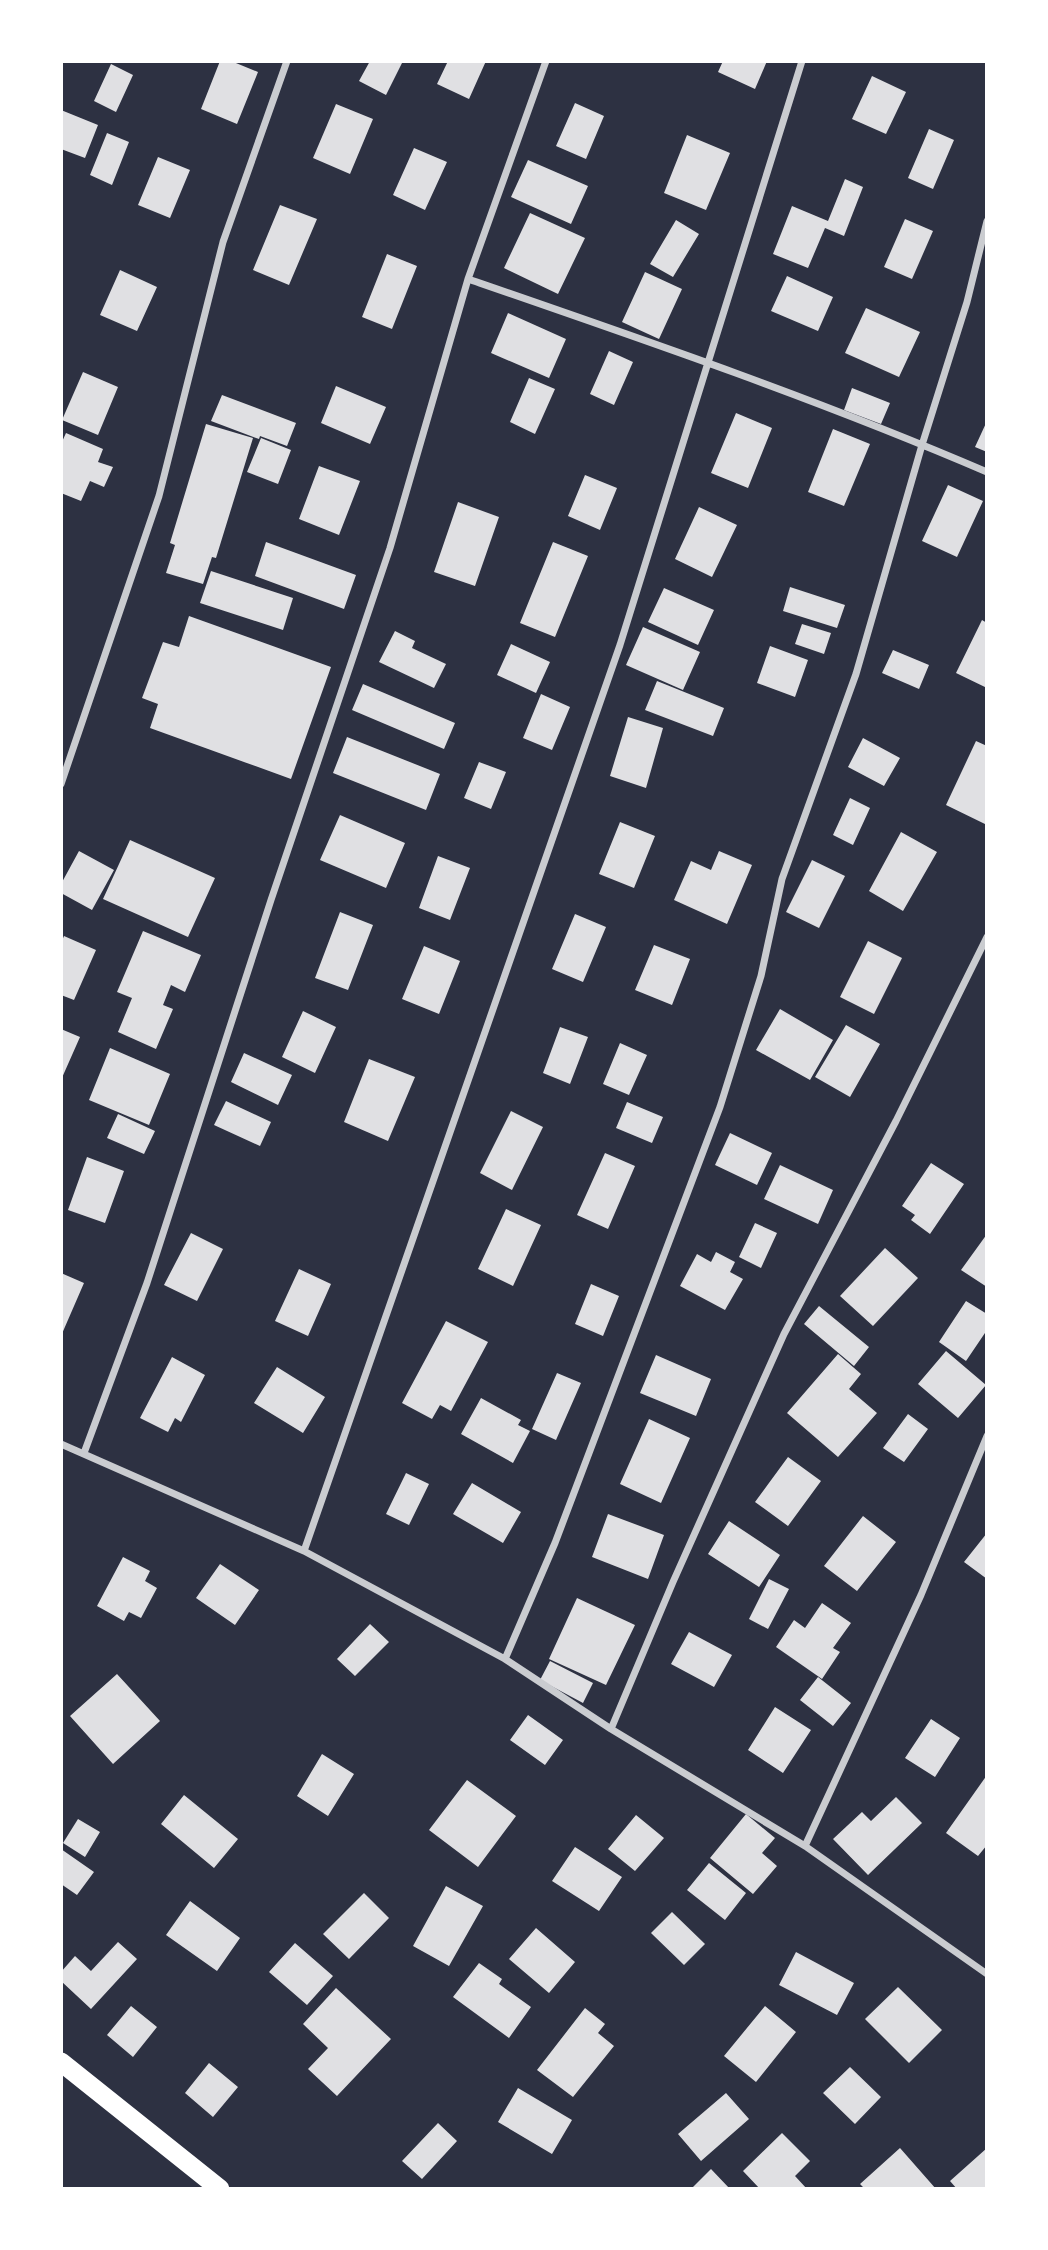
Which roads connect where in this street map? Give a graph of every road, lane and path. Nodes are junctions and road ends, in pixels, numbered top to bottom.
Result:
1 (287, 61) edge
2 (546, 61) edge
3 (802, 61) edge
4 (987, 221) edge
5 (468, 279) junction
6 (709, 362) junction
7 (922, 444) junction
8 (987, 472) edge
9 (61, 784) edge
10 (987, 937) edge
11 (987, 1436) edge
12 (61, 1444) edge
13 (84, 1453) junction
14 (304, 1551) junction
15 (505, 1660) junction
16 (611, 1729) junction
17 (806, 1846) junction
18 (987, 1974) edge
19 (61, 2062) edge
20 (220, 2189) edge

1 - 9 street
2 - 5 street
3 - 6 street
4 - 7 street
5 - 6 street
5 - 13 street
6 - 7 street
6 - 14 street
7 - 8 street
7 - 15 street
10 - 16 street
11 - 17 street
12 - 13 street
13 - 14 street
14 - 15 street
15 - 16 street
16 - 17 street
17 - 18 street
19 - 20 highway

